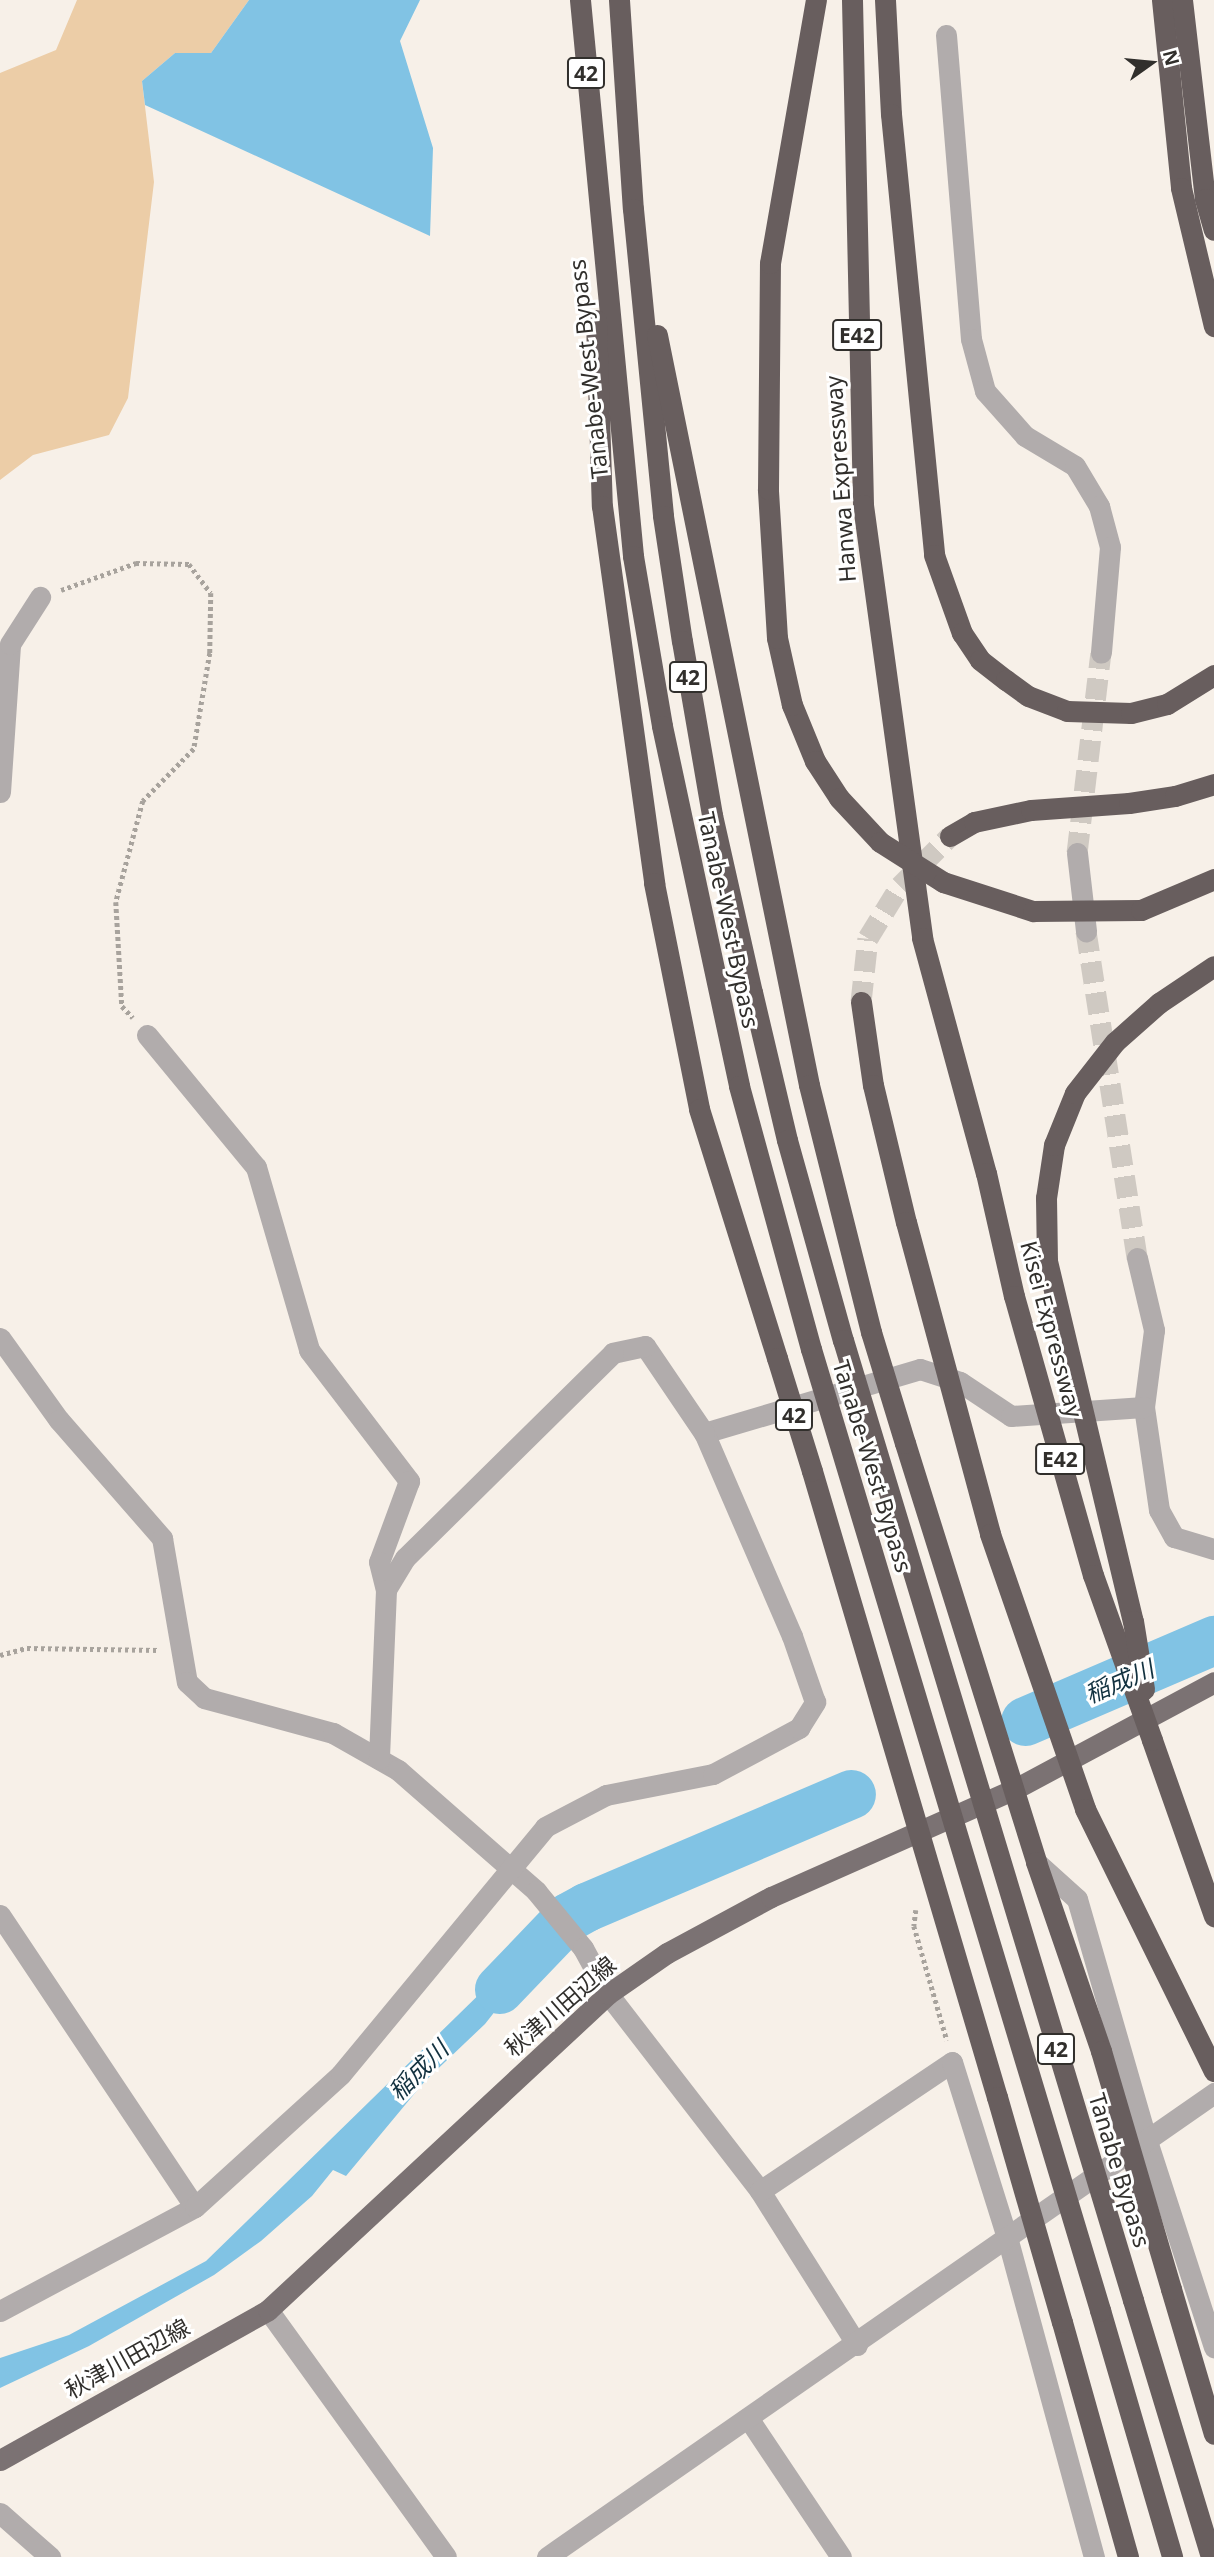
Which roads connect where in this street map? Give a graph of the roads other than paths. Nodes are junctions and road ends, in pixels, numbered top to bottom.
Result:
1 (580, 0) edge
2 (619, 0) edge
3 (816, 0) edge
4 (852, 0) edge
5 (885, 0) edge
6 (1162, 0) edge
7 (1182, 0) edge
8 (946, 35) dead end
9 (591, 146) junction
10 (633, 209) junction
11 (1214, 230) edge
12 (1214, 326) edge
13 (40, 597) road end
14 (1101, 653) tunnel mouth
15 (1214, 675) edge
16 (1214, 784) edge
17 (0, 792) edge
18 (950, 836) tunnel mouth
19 (1077, 853) tunnel mouth
20 (910, 867) joint
21 (1214, 879) edge
22 (1086, 931) tunnel mouth
23 (1214, 966) edge
24 (861, 1002) tunnel mouth
25 (147, 1035) road end
26 (1137, 1258) tunnel mouth
27 (0, 1338) edge
28 (1144, 1407) junction
29 (704, 1433) junction
30 (1214, 1549) edge
31 (386, 1590) junction
32 (1214, 1682) edge
33 (1152, 1740) junction
34 (379, 1759) junction
35 (1013, 1790) junction
36 (980, 1797) joint
37 (918, 1833) junction
38 (1036, 1862) junction
39 (508, 1866) junction
40 (0, 1915) edge
41 (1214, 1916) edge
42 (608, 1994) junction
43 (1214, 2071) edge
44 (1214, 2093) edge
45 (1147, 2141) junction
46 (760, 2191) junction
47 (195, 2207) junction
48 (1007, 2237) junction
49 (1207, 2301) edge
50 (268, 2310) junction
51 (0, 2311) edge
52 (857, 2345) junction
53 (1214, 2347) edge
54 (748, 2417) junction
55 (1214, 2434) edge
56 (0, 2459) edge
57 (0, 2513) edge
58 (50, 2557) edge
59 (446, 2557) edge
60 (547, 2557) edge
61 (841, 2557) edge
62 (1094, 2557) edge
63 (1128, 2557) edge
64 (1172, 2557) edge
65 (1211, 2557) edge

1 - 9 highway, Tanabe-West Bypass / 42
2 - 10 highway, Tanabe-West Bypass / 42
3 - 21 highway, bridge
4 - 20 highway, Hanwa Expressway / E42
5 - 15 highway
6 - 12 highway
7 - 11 highway
8 - 14 street
9 - 37 highway, 42, bridge
9 - 64 highway, Tanabe-West Bypass / 42, bridge
10 - 35 highway, 42, bridge
10 - 36 highway, Tanabe-West Bypass / 42, bridge
13 - 17 street
16 - 18 highway
19 - 22 street
20 - 33 highway, Kisei Expressway / E42, bridge
23 - 33 highway, bridge
24 - 43 highway, bridge
25 - 31 street
26 - 28 street
27 - 34 street
28 - 29 street
28 - 30 street
29 - 31 street
29 - 39 street
31 - 34 street
32 - 35 main road, 秋津川田辺線
33 - 41 highway, Kisei Expressway / E42
34 - 39 street
35 - 37 main road, 秋津川田辺線
35 - 38 highway, 42
36 - 65 highway, Tanabe Bypass / 42, bridge
37 - 42 main road, 秋津川田辺線
37 - 63 highway, bridge
38 - 45 street
38 - 55 highway, 42, bridge
39 - 42 street
39 - 47 street
40 - 47 street
42 - 46 street
42 - 50 main road, 秋津川田辺線
44 - 45 street
45 - 48 street
45 - 49 street
46 - 48 street
46 - 52 street
47 - 51 street
48 - 52 street
48 - 62 street
49 - 53 street
50 - 56 main road, 秋津川田辺線
50 - 59 street
52 - 54 street
54 - 60 street
54 - 61 street
57 - 58 street

